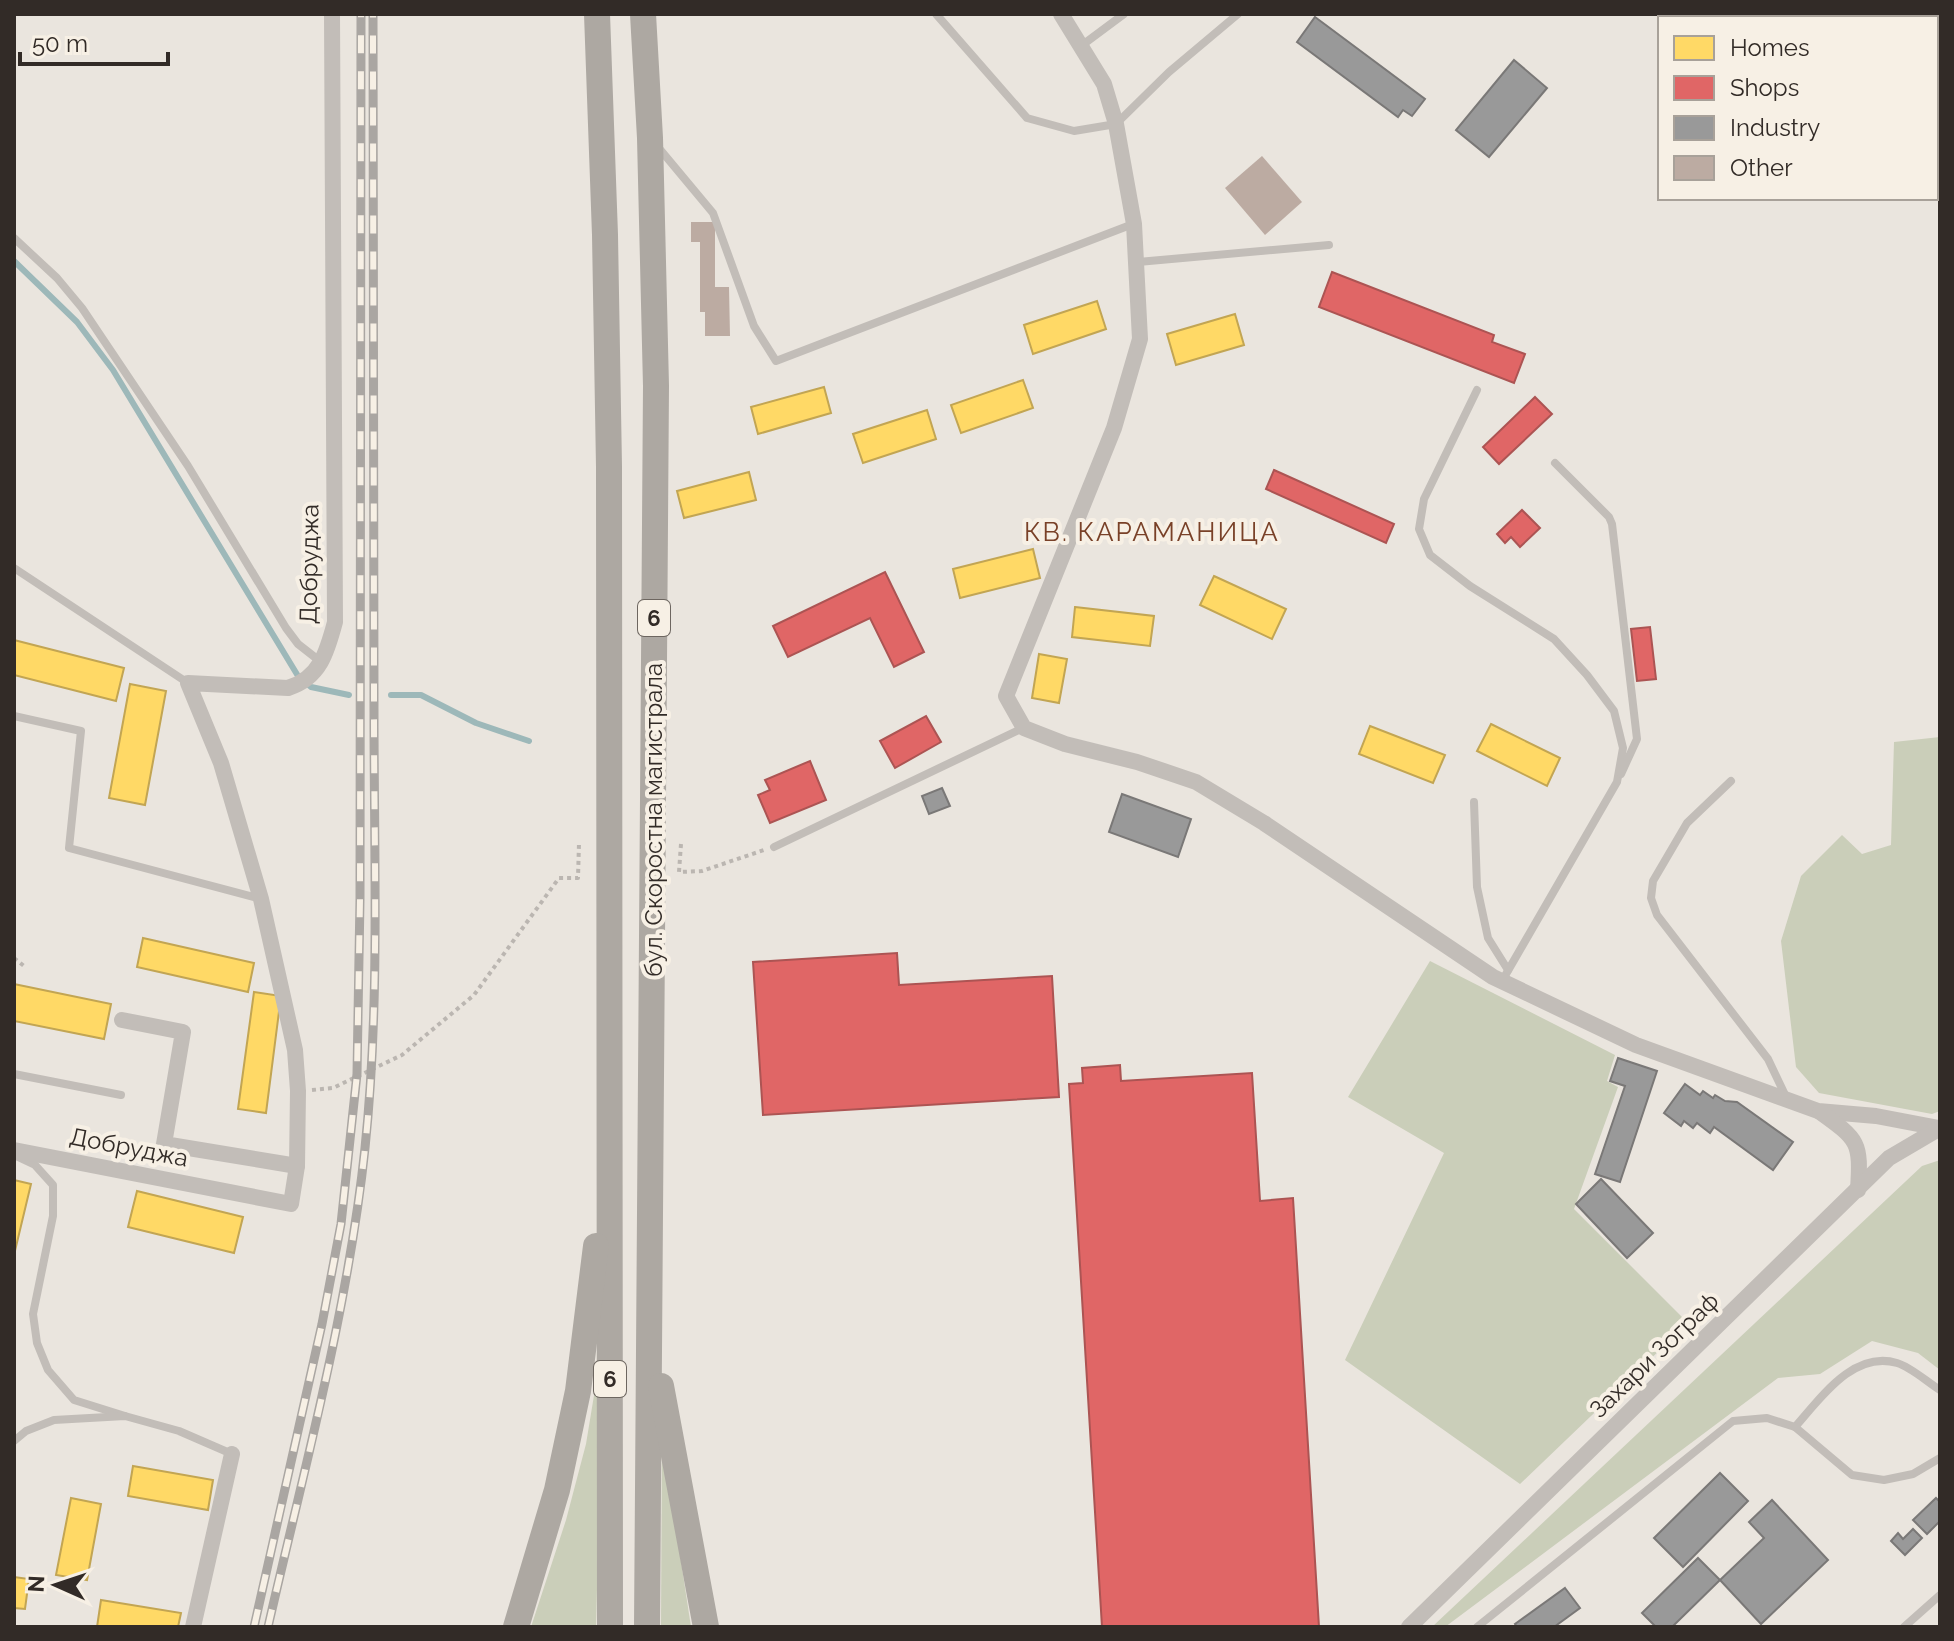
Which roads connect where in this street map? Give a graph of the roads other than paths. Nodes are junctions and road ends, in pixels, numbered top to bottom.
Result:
1 (332, 14) edge
2 (597, 14) edge
3 (643, 14) edge
4 (936, 14) edge
5 (1061, 14) edge
6 (1124, 14) edge
7 (1238, 14) edge
8 (1081, 46) junction
9 (1116, 124) junction
10 (650, 138) junction
11 (1134, 224) junction
12 (14, 238) edge
13 (1329, 245) dead end
14 (1138, 262) junction
15 (1477, 390) dead end
16 (1555, 463) dead end
17 (14, 568) edge
18 (321, 663) junction
19 (188, 683) junction
20 (14, 716) edge
21 (1024, 728) junction
22 (1731, 781) dead end
23 (1617, 782) junction
24 (1474, 802) dead end
25 (774, 847) road end
26 (261, 899) junction
27 (1505, 976) junction
28 (122, 1020) dead end
29 (14, 1074) edge
30 (121, 1095) dead end
31 (1788, 1100) junction
32 (1818, 1111) junction
33 (1940, 1128) edge
34 (612, 1132) junction
35 (14, 1152) edge
36 (297, 1166) junction
37 (1858, 1190) junction
38 (649, 1323) junction
39 (1940, 1390) edge
40 (125, 1416) junction
41 (1795, 1427) junction
42 (14, 1441) edge
43 (232, 1454) joint
44 (1940, 1458) edge
45 (1940, 1595) edge
46 (193, 1627) edge
47 (516, 1627) edge
48 (610, 1627) edge
49 (647, 1627) edge
50 (706, 1627) edge
51 (1409, 1627) edge
52 (1477, 1627) edge
53 (1904, 1627) edge

1 - 18 street, Добруджа
2 - 34 highway, бул. Скоростна магистрала / 6
3 - 10 highway, бул. Скоростна магистрала / 6
4 - 9 lane
5 - 8 street
6 - 8 lane
7 - 9 lane
8 - 9 street
9 - 11 street
10 - 11 lane
10 - 38 highway, бул. Скоростна магистрала / 6
11 - 14 street
12 - 18 lane
13 - 14 lane
14 - 21 street
15 - 23 lane
16 - 23 lane
17 - 19 lane
18 - 19 street, Добруджа
19 - 26 street, Добруджа
20 - 26 lane
21 - 25 lane
21 - 27 street
22 - 31 lane
23 - 27 lane
24 - 27 lane
26 - 36 street, Добруджа
27 - 31 street
28 - 36 street, Добруджа
29 - 30 lane
31 - 32 street
32 - 33 street
32 - 37 street
33 - 37 street, Захари Зограф
34 - 47 highway
34 - 48 highway, бул. Скоростна магистрала / 6
35 - 36 street, Добруджа
35 - 40 lane
37 - 51 street, Захари Зограф
38 - 49 highway, бул. Скоростна магистрала / 6
38 - 50 highway
39 - 41 lane
40 - 42 lane
40 - 43 lane
41 - 44 lane
41 - 52 lane
43 - 46 street
45 - 53 lane

